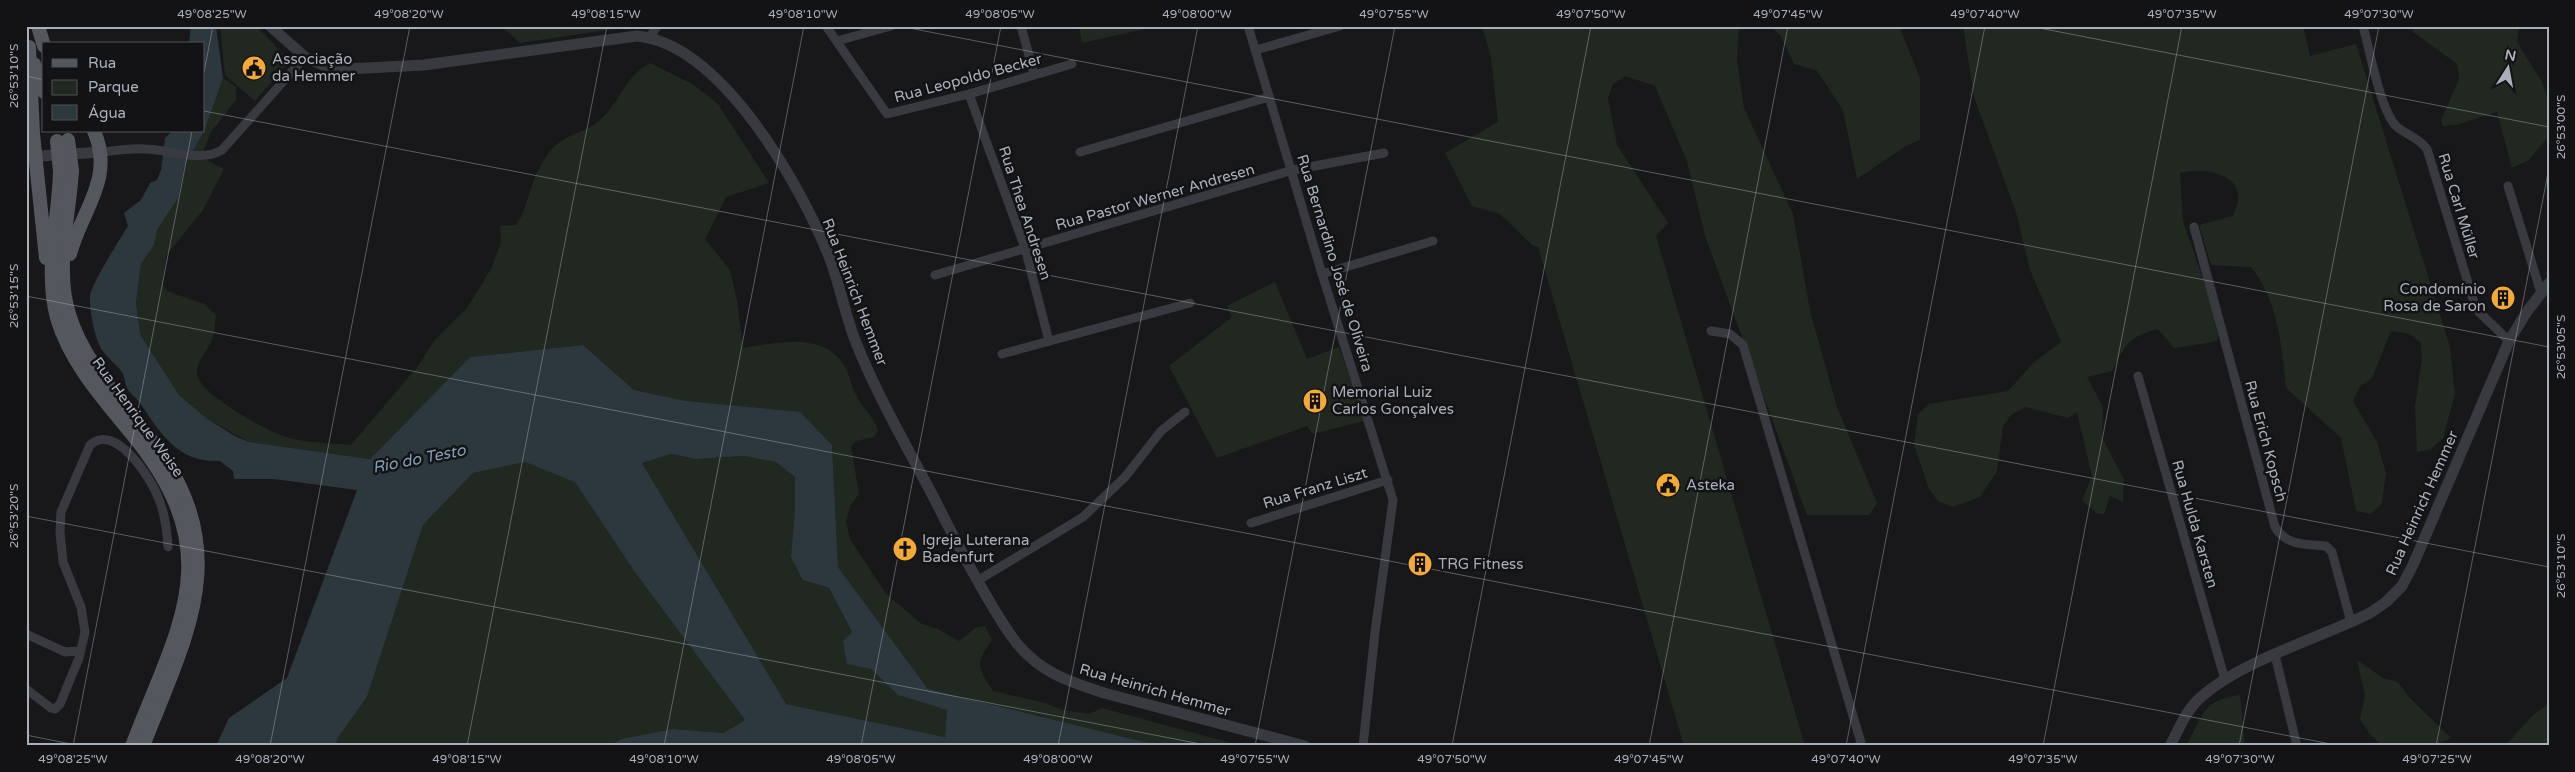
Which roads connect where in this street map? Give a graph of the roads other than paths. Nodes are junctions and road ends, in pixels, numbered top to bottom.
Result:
1 (38, 26) edge
2 (270, 26) edge
3 (657, 26) edge
4 (826, 26) edge
5 (891, 26) edge
6 (1021, 26) edge
7 (1248, 26) edge
8 (1340, 26) edge
9 (2363, 26) edge
10 (650, 37) junction
11 (837, 41) junction
12 (43, 42) edge
13 (27, 43) edge
14 (1256, 50) junction
15 (305, 57) junction
16 (1072, 64) dead end
17 (1034, 74) junction
18 (42, 86) edge
19 (969, 94) junction
20 (1270, 97) junction
21 (94, 132) edge
22 (62, 136) edge
23 (101, 152) junction
24 (1080, 152) dead end
25 (1384, 153) dead end
26 (31, 157) edge
27 (1292, 170) junction
28 (2508, 186) dead end
29 (2194, 227) dead end
30 (1433, 241) dead end
31 (1025, 248) junction
32 (935, 274) dead end
33 (1322, 274) junction
34 (57, 282) junction
35 (2549, 283) edge
36 (2541, 293) junction
37 (1190, 303) dead end
38 (1711, 331) dead end
39 (1049, 341) junction
40 (2509, 341) junction
41 (1002, 354) dead end
42 (2138, 376) dead end
43 (1185, 412) dead end
44 (1388, 480) junction
45 (1251, 523) dead end
46 (168, 547) dead end
47 (977, 582) junction
48 (2351, 622) junction
49 (26, 634) edge
50 (80, 651) junction
51 (2275, 656) junction
52 (2225, 680) junction
53 (26, 689) edge
54 (132, 746) edge
55 (143, 746) edge
56 (1305, 746) edge
57 (1362, 746) edge
58 (1862, 746) edge
59 (2170, 746) edge
60 (2297, 746) edge

1 - 12 main road
2 - 15 street, Rua Heinrich Hemmer
3 - 10 street
4 - 11 street, Rua Leopoldo Becker
5 - 11 street
6 - 17 street
7 - 14 street, Rua Bernardino José de Oliveira
8 - 14 street
9 - 40 street, Rua Carl Müller
10 - 15 street, Rua Heinrich Hemmer
10 - 47 street, Rua Heinrich Hemmer
11 - 19 street, Rua Leopoldo Becker
13 - 18 main road
13 - 26 main road
14 - 20 street, Rua Bernardino José de Oliveira
15 - 23 street
16 - 17 street, Rua Leopoldo Becker
17 - 19 street, Rua Leopoldo Becker
19 - 31 street, Rua Thea Andresen
20 - 24 street
20 - 27 street, Rua Bernardino José de Oliveira
21 - 23 main road
22 - 34 main road, Rua Henrique Weise, bridge
23 - 26 street
23 - 34 main road
25 - 27 street, Rua Pastor Werner Andresen
26 - 34 main road
27 - 31 street, Rua Pastor Werner Andresen
27 - 33 street, Rua Bernardino José de Oliveira
28 - 36 street
29 - 48 street, Rua Erich Kopsch
30 - 33 street
31 - 32 street, Rua Pastor Werner Andresen
31 - 39 street, Rua Thea Andresen
33 - 44 street, Rua Bernardino José de Oliveira
34 - 54 main road, Rua Henrique Weise
34 - 55 main road, Rua Henrique Weise
35 - 36 street, Rua Heinrich Hemmer
36 - 40 street, Rua Heinrich Hemmer
37 - 39 street
38 - 58 street
39 - 41 street
40 - 48 street, Rua Heinrich Hemmer
42 - 52 street, Rua Hulda Karsten
43 - 47 street
44 - 45 street, Rua Franz Liszt
44 - 57 street, Rua Bernardino José de Oliveira
46 - 50 street
47 - 56 street, Rua Heinrich Hemmer
48 - 51 street, Rua Heinrich Hemmer
49 - 50 street
50 - 53 street
51 - 52 street, Rua Heinrich Hemmer
51 - 60 street
52 - 59 street, Rua Heinrich Hemmer

